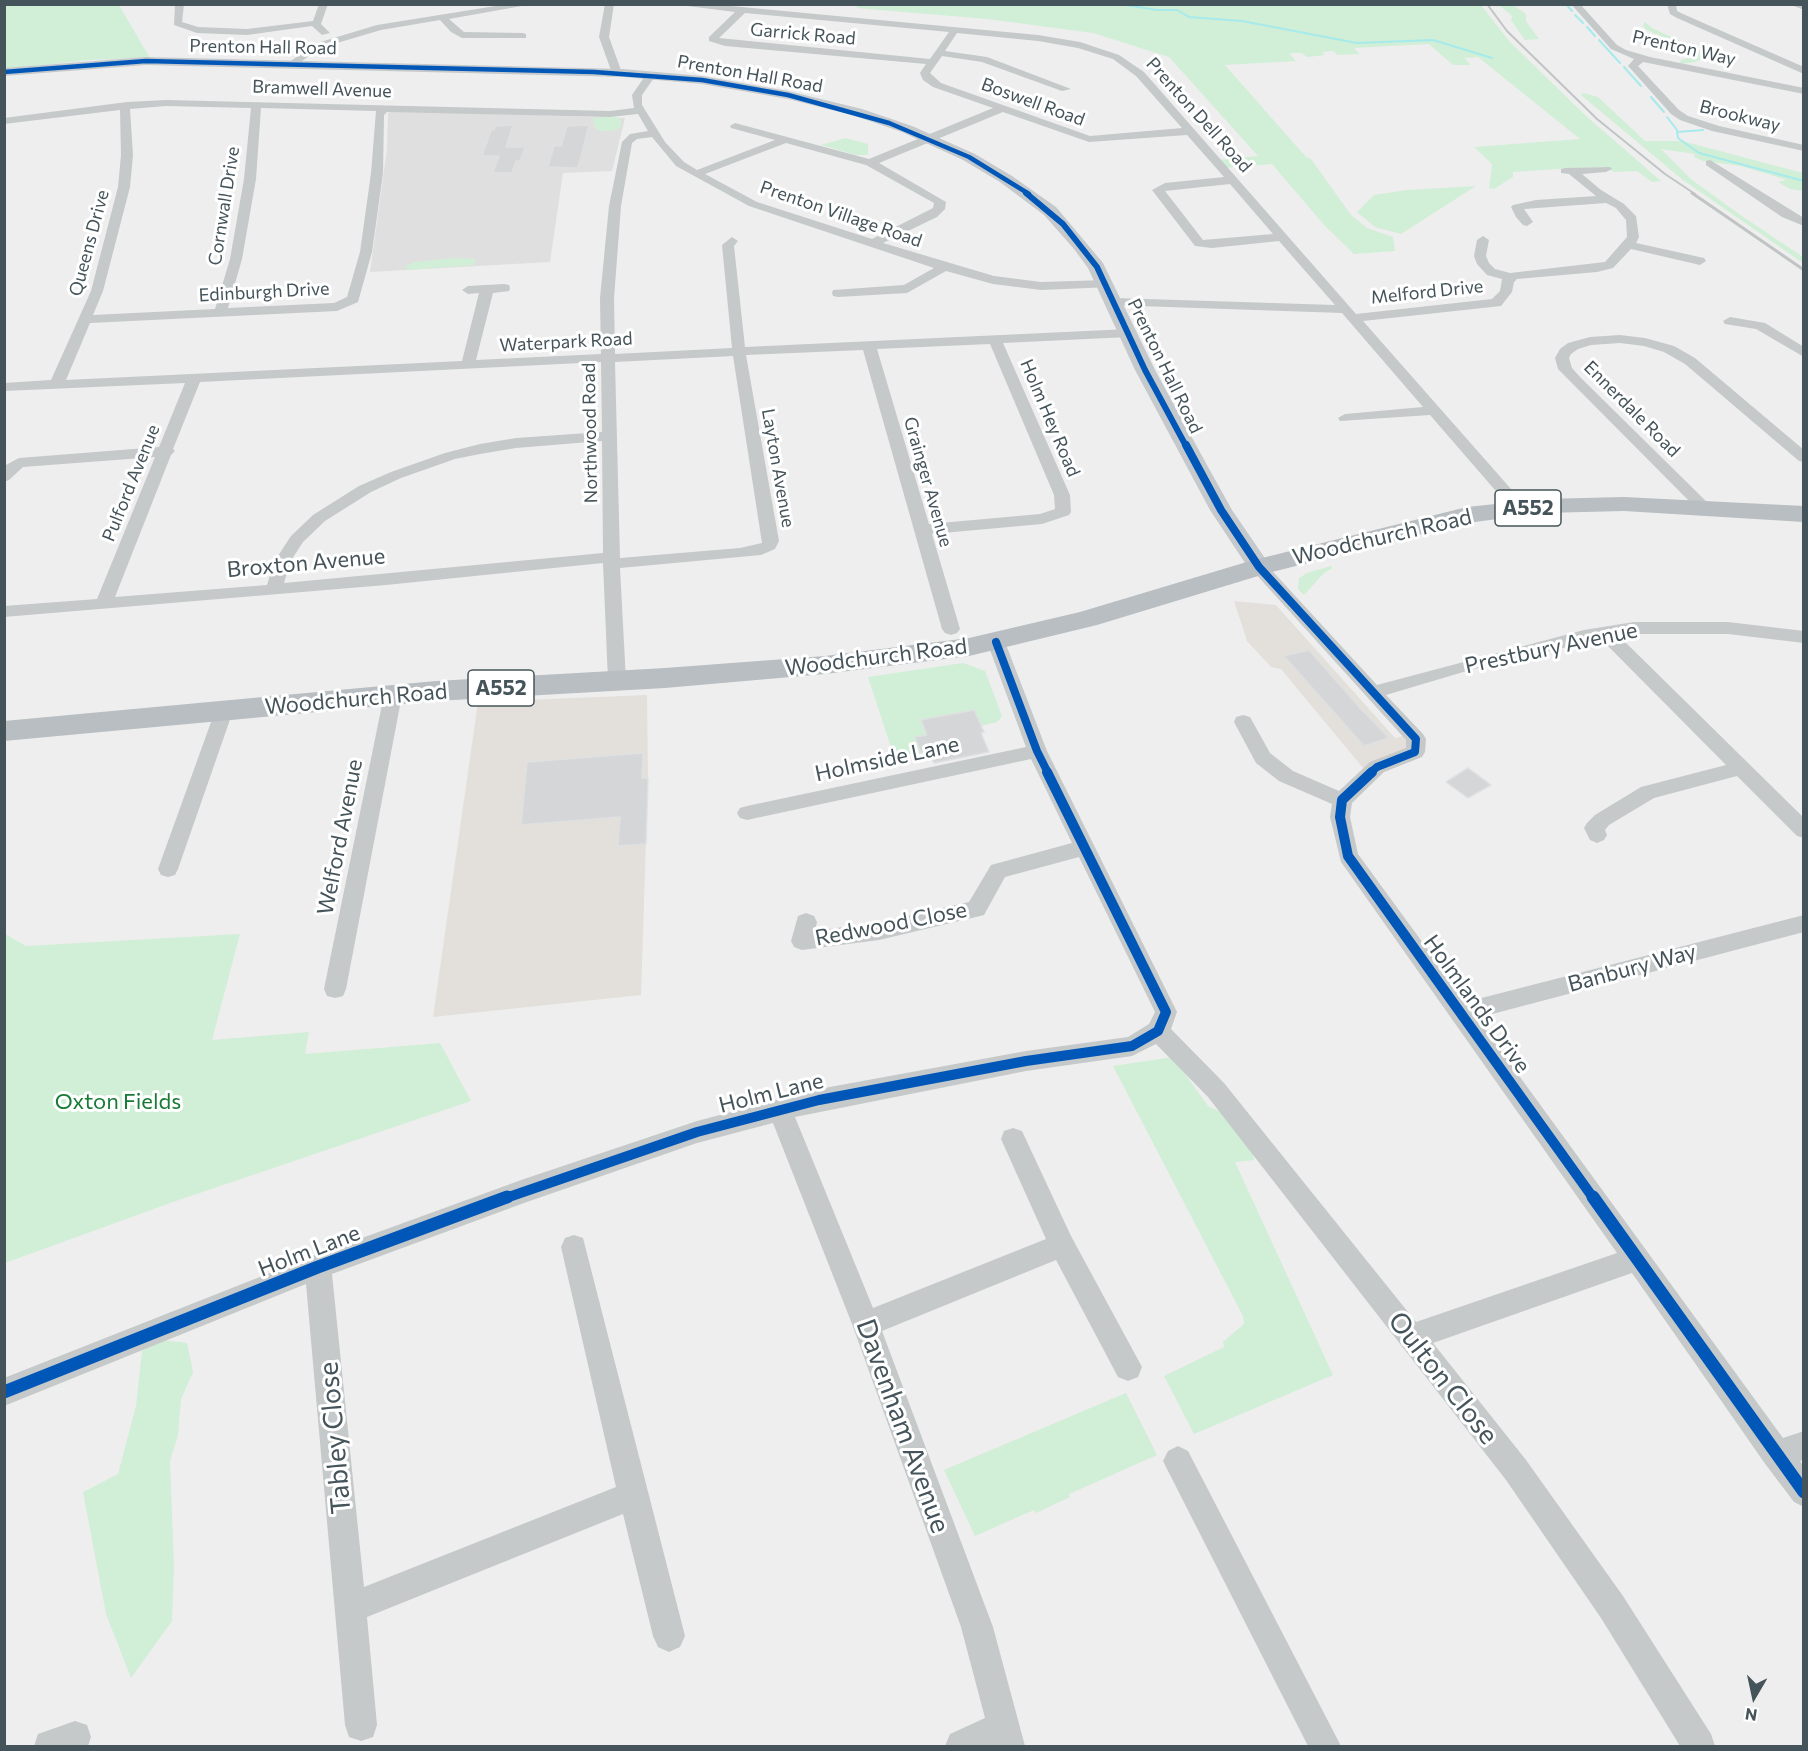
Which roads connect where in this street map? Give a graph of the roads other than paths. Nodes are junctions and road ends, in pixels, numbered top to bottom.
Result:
1 (180, 4) edge
2 (324, 4) edge
3 (529, 4) edge
4 (610, 4) edge
5 (676, 4) edge
6 (1575, 4) edge
7 (1671, 4) edge
8 (1797, 4) edge
9 (1803, 7) edge
10 (742, 11) junction
11 (442, 17) junction
12 (317, 23) junction
13 (955, 30) junction
14 (523, 36) dead end
15 (336, 39) junction
16 (936, 58) junction
17 (1643, 58) junction
18 (292, 64) junction
19 (1803, 71) edge
20 (4, 72) edge
21 (617, 73) junction
22 (651, 75) junction
23 (1066, 89) dead end
24 (1803, 91) edge
25 (259, 104) junction
26 (127, 105) junction
27 (385, 108) junction
28 (1001, 109) junction
29 (640, 111) junction
30 (4, 121) edge
31 (735, 126) dead end
32 (1191, 131) junction
33 (653, 134) junction
34 (785, 140) junction
35 (929, 140) junction
36 (1803, 148) edge
37 (870, 163) junction
38 (1709, 163) dead end
39 (1606, 169) dead end
40 (1559, 171) dead end
41 (1573, 172) junction
42 (696, 174) junction
43 (1233, 180) junction
44 (1607, 199) junction
45 (1528, 222) dead end
46 (1803, 223) edge
47 (1283, 237) junction
48 (732, 241) dead end
49 (871, 244) junction
50 (1466, 245) dead end
51 (1629, 245) junction
52 (1700, 261) dead end
53 (944, 267) junction
54 (1512, 278) junction
55 (1106, 284) junction
56 (504, 288) dead end
57 (487, 289) junction
58 (468, 290) dead end
59 (846, 290) dead end
60 (1115, 302) junction
61 (220, 313) junction
62 (1348, 314) junction
63 (86, 319) junction
64 (1730, 322) dead end
65 (1129, 333) junction
66 (995, 340) junction
67 (869, 346) junction
68 (739, 352) junction
69 (1803, 353) edge
70 (608, 358) junction
71 (468, 365) junction
72 (194, 378) junction
73 (57, 384) junction
74 (4, 387) edge
75 (1434, 410) junction
76 (1345, 418) dead end
77 (609, 436) junction
78 (166, 451) junction
79 (1803, 458) edge
80 (8, 472) edge
81 (1705, 508) junction
82 (1520, 509) junction
83 (1803, 514) edge
84 (921, 530) junction
85 (611, 560) junction
86 (1259, 567) junction
87 (274, 589) junction
88 (104, 603) junction
89 (4, 612) edge
90 (951, 629) dead end
91 (1604, 632) junction
92 (1803, 637) edge
93 (996, 642) junction
94 (617, 681) junction
95 (1373, 692) junction
96 (393, 695) junction
97 (224, 711) junction
98 (1240, 720) dead end
99 (4, 731) edge
100 (1037, 751) junction
101 (1741, 768) junction
102 (1342, 800) junction
103 (747, 813) dead end
104 (1592, 830) dead end
105 (1803, 831) edge
106 (1084, 848) junction
107 (168, 869) dead end
108 (806, 922) dead end
109 (1803, 923) edge
110 (335, 989) dead end
111 (1460, 1013) junction
112 (1158, 1031) junction
113 (780, 1111) junction
114 (1013, 1139) dead end
115 (1062, 1245) junction
116 (574, 1247) dead end
117 (1636, 1259) junction
118 (318, 1267) junction
119 (866, 1324) junction
120 (1411, 1338) junction
121 (1128, 1367) dead end
122 (4, 1392) edge
123 (1803, 1445) edge
124 (1776, 1455) junction
125 (1178, 1461) dead end
126 (1803, 1492) edge
127 (633, 1495) junction
128 (351, 1608) junction
129 (669, 1636) dead end
130 (361, 1725) dead end
131 (1006, 1737) edge
132 (962, 1746) edge
133 (1324, 1746) edge
134 (1699, 1746) edge

1 - 12 street
2 - 12 street
3 - 11 street
4 - 21 street
5 - 10 street, Prenton Dell Road
6 - 17 street, Prenton Way
7 - 19 street
8 - 9 street
10 - 13 street, Prenton Dell Road
10 - 16 street, Garrick Road
11 - 14 street
11 - 15 street
12 - 15 street
13 - 16 street
13 - 32 street, Prenton Dell Road
15 - 18 street
16 - 23 street
16 - 28 street, Boswell Road
17 - 24 street, Prenton Way
17 - 36 street, Brookway
18 - 20 street, Prenton Hall Road
18 - 21 street, Prenton Hall Road
21 - 22 street, Prenton Hall Road
22 - 29 street
22 - 35 street, Prenton Hall Road
25 - 26 street, Bramwell Avenue
25 - 27 street, Bramwell Avenue
25 - 61 street, Cornwall Drive
26 - 30 street, Bramwell Avenue
26 - 63 street, Queens Drive
27 - 29 street, Bramwell Avenue
27 - 61 street, Edinburgh Drive
28 - 32 street, Boswell Road
28 - 35 street
29 - 33 street, Prenton Village Road
31 - 34 street
32 - 43 street, Prenton Dell Road
33 - 42 street, Prenton Village Road
33 - 70 street, Northwood Road
34 - 37 street
34 - 42 street
35 - 37 street
35 - 55 street, Prenton Hall Road
37 - 49 street
38 - 46 street
39 - 41 street
40 - 41 street
41 - 44 street
42 - 49 street, Prenton Village Road
43 - 47 street, Prenton Dell Road
43 - 47 street
44 - 45 street
44 - 51 street
47 - 62 street, Prenton Dell Road
48 - 68 street, Layton Avenue
49 - 53 street, Prenton Village Road
50 - 54 street
51 - 52 street
51 - 54 street, Melford Drive
53 - 55 street, Prenton Village Road
53 - 59 street
54 - 62 street, Melford Drive
55 - 60 street, Prenton Hall Road
56 - 57 street
57 - 58 street
57 - 71 street
60 - 62 street
60 - 65 street, Prenton Hall Road
61 - 63 street, Edinburgh Drive
62 - 75 street, Prenton Dell Road
63 - 73 street, Queens Drive
64 - 69 street
65 - 66 street, Waterpark Road
65 - 86 street, Prenton Hall Road
66 - 67 street, Waterpark Road
66 - 84 street, Holm Hey Road
67 - 68 street, Waterpark Road
67 - 84 street, Grainger Avenue
68 - 70 street, Waterpark Road
68 - 85 street, Layton Avenue
70 - 71 street, Waterpark Road
70 - 77 street, Northwood Road
71 - 72 street, Waterpark Road
72 - 73 street, Waterpark Road
72 - 78 street, Pulford Avenue
73 - 74 street, Waterpark Road
75 - 76 street
75 - 82 street, Prenton Dell Road
77 - 85 street, Northwood Road
77 - 87 street
78 - 80 street
78 - 88 street, Pulford Avenue
79 - 81 street, Ennerdale Road
81 - 82 highway, Woodchurch Road / A552
81 - 83 highway, Woodchurch Road / A552
82 - 86 highway, Woodchurch Road / A552
84 - 90 street, Grainger Avenue
85 - 87 street, Broxton Avenue
85 - 94 street, Northwood Road
86 - 93 highway, Woodchurch Road / A552
86 - 95 street
87 - 88 street, Broxton Avenue
88 - 89 street, Broxton Avenue
91 - 92 street, Prestbury Avenue
91 - 95 street, Prestbury Avenue
91 - 101 street
93 - 94 highway, Woodchurch Road / A552
93 - 100 street
94 - 96 highway, Woodchurch Road / A552
95 - 102 street
96 - 97 highway, Woodchurch Road / A552
96 - 110 street, Welford Avenue
97 - 99 highway, Woodchurch Road / A552
97 - 107 street
98 - 102 street
100 - 103 street, Holmside Lane
100 - 106 street
101 - 104 street
101 - 105 street
102 - 111 street, Holmlands Drive
106 - 108 street, Redwood Close
106 - 112 street
109 - 111 street, Banbury Way
111 - 117 street, Holmlands Drive
112 - 113 street, Holm Lane
112 - 120 street, Oulton Close
113 - 118 street, Holm Lane
113 - 119 street, Davenham Avenue
114 - 115 street
115 - 119 street
115 - 121 street
116 - 127 street
117 - 120 street
117 - 124 street, Holmlands Drive
118 - 122 street, Holm Lane
118 - 128 street, Tabley Close
119 - 131 street, Davenham Avenue
120 - 134 street, Oulton Close
123 - 124 street
124 - 126 street, Holmlands Drive
125 - 133 street
127 - 128 street
127 - 129 street
128 - 130 street, Tabley Close
131 - 132 street

